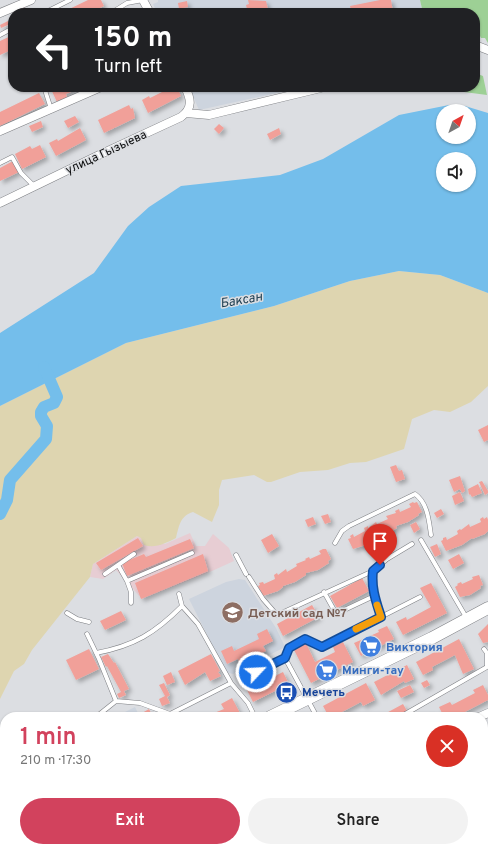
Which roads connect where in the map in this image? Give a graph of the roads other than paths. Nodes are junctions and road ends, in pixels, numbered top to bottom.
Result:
1 (31, 0) edge
2 (70, 0) edge
3 (143, 0) edge
4 (12, 8) edge
5 (54, 8) edge
6 (118, 8) edge
7 (46, 92) edge
8 (90, 92) edge
9 (187, 92) edge
10 (304, 92) edge
11 (51, 110) junction
12 (186, 113) junction
13 (0, 131) edge
14 (0, 163) edge
15 (35, 187) junction
16 (0, 204) edge
17 (431, 535) dead end
18 (422, 540) dead end
19 (335, 543) dead end
20 (412, 544) dead end
21 (192, 553) dead end
22 (134, 554) dead end
23 (236, 555) dead end
24 (118, 565) junction
25 (373, 571) junction
26 (105, 574) dead end
27 (127, 581) junction
28 (324, 592) junction
29 (179, 594) dead end
30 (374, 596) junction
31 (420, 598) dead end
32 (131, 603) dead end
33 (182, 606) junction
34 (488, 608) edge
35 (67, 613) dead end
36 (381, 617) junction
37 (467, 619) junction
38 (89, 622) dead end
39 (87, 634) dead end
40 (484, 649) dead end
41 (96, 654) junction
42 (285, 658) junction
43 (256, 672) dead end
44 (231, 683) junction
45 (307, 698) junction
46 (116, 701) junction
47 (102, 712) edge
48 (165, 712) edge
49 (174, 712) edge
50 (252, 712) edge
51 (280, 712) edge
52 (314, 712) edge
53 (409, 712) edge

1 - 4 street
2 - 5 lane
3 - 6 lane
7 - 11 lane
8 - 11 street
9 - 12 street
10 - 12 street
11 - 13 street
12 - 15 street, улица Гызыева
14 - 15 lane
15 - 16 street, улица Гызыева
17 - 19 lane
18 - 37 lane
20 - 25 lane
21 - 27 lane
22 - 24 lane
23 - 28 lane
24 - 26 lane
24 - 27 lane
25 - 28 lane
25 - 30 lane
27 - 32 lane
28 - 30 lane
29 - 33 lane
30 - 36 lane
31 - 36 lane
33 - 41 lane
33 - 44 lane
34 - 37 main road
35 - 38 lane
36 - 42 lane
37 - 45 main road
39 - 41 lane
40 - 53 lane
41 - 46 lane
42 - 43 lane
42 - 45 lane
44 - 49 lane
44 - 50 lane
45 - 51 main road
45 - 52 lane
46 - 47 lane
46 - 48 lane

